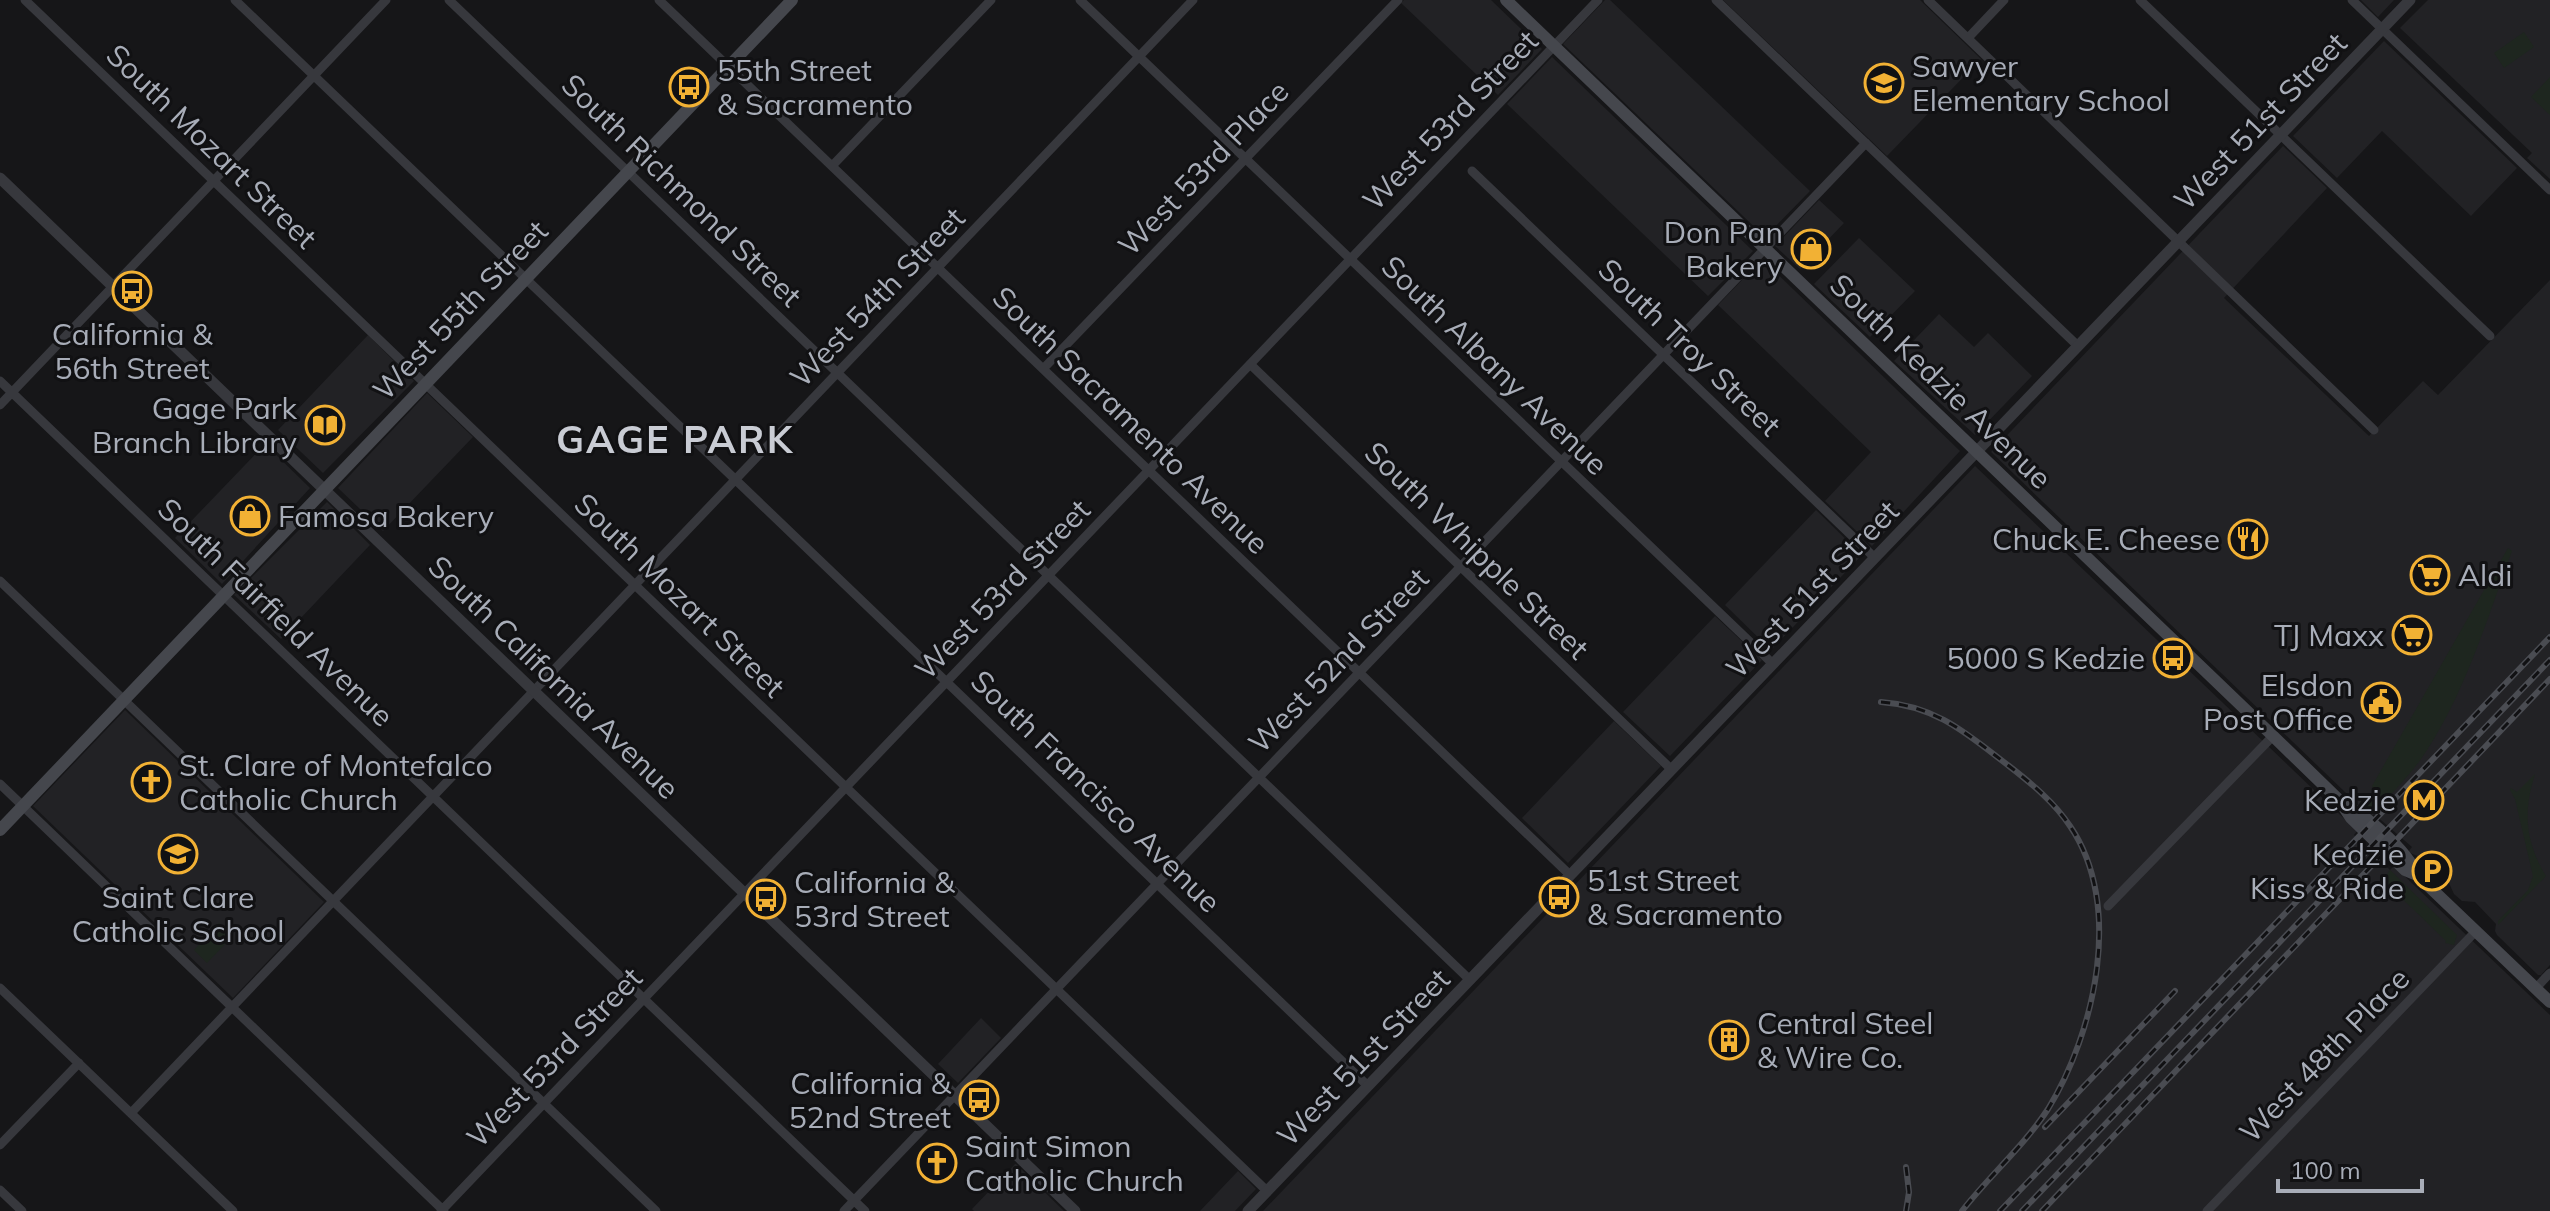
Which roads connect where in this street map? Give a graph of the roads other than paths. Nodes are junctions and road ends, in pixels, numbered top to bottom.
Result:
1 (25, 0) edge
2 (235, 0) edge
3 (386, 0) edge
4 (449, 0) edge
5 (659, 0) edge
6 (792, 0) edge
7 (991, 0) edge
8 (1080, 0) edge
9 (1193, 0) edge
10 (1398, 0) edge
11 (1506, 0) edge
12 (1598, 0) edge
13 (1716, 0) edge
14 (1928, 0) edge
15 (2004, 0) edge
16 (2140, 0) edge
17 (2352, 0) edge
18 (2410, 0) edge
19 (2382, 29) junction
20 (1968, 38) junction
21 (1554, 46) junction
22 (1139, 57) junction
23 (728, 67) junction
24 (314, 76) junction
25 (2280, 135) junction
26 (1866, 143) junction
27 (1245, 159) junction
28 (832, 166) junction
29 (1472, 171) dead end
30 (628, 172) junction
31 (0, 178) edge
32 (213, 181) junction
33 (2550, 190) edge
34 (2179, 240) junction
35 (1765, 248) junction
36 (1350, 259) junction
37 (938, 268) junction
38 (526, 279) junction
39 (113, 287) junction
40 (2490, 336) dead end
41 (2078, 346) junction
42 (1663, 355) junction
43 (1250, 364) junction
44 (1043, 369) junction
45 (838, 373) junction
46 (0, 381) edge
47 (425, 384) junction
48 (12, 392) junction
49 (0, 405) edge
50 (2374, 430) dead end
51 (1977, 451) junction
52 (1561, 461) junction
53 (1148, 470) junction
54 (736, 480) junction
55 (324, 490) junction
56 (1875, 558) junction
57 (1460, 567) junction
58 (1048, 575) junction
59 (0, 581) edge
60 (635, 585) junction
61 (223, 595) junction
62 (1773, 664) junction
63 (1359, 672) junction
64 (946, 682) junction
65 (534, 691) junction
66 (124, 700) junction
67 (2273, 736) junction
68 (1672, 770) junction
69 (1259, 777) junction
70 (0, 784) edge
71 (846, 787) junction
72 (433, 797) junction
73 (23, 806) junction
74 (0, 830) edge
75 (1570, 875) junction
76 (1157, 884) junction
77 (745, 893) junction
78 (333, 901) junction
79 (2108, 906) dead end
80 (2476, 931) junction
81 (2550, 973) edge
82 (1470, 980) junction
83 (0, 988) edge
84 (2536, 988) junction
85 (1056, 989) junction
86 (643, 998) junction
87 (2550, 1002) edge
88 (232, 1007) junction
89 (79, 1063) junction
90 (1368, 1086) junction
91 (955, 1095) junction
92 (543, 1103) junction
93 (131, 1113) junction
94 (0, 1145) edge
95 (0, 1190) edge
96 (1267, 1191) junction
97 (854, 1201) junction
98 (443, 1210) edge
99 (22, 1211) edge
100 (233, 1211) edge
101 (656, 1211) edge
102 (844, 1211) edge
103 (865, 1211) edge
104 (1075, 1211) edge
105 (1248, 1211) edge
106 (2207, 1211) edge

1 - 32 street, South Mozart Street
2 - 24 street, South Francisco Avenue
3 - 24 street
4 - 30 street, South Richmond Street
5 - 23 street, South Sacramento Avenue
6 - 23 main road, West 55th Street
7 - 28 street
8 - 22 street, South Albany Avenue
9 - 22 street, West 54th Street
10 - 27 street, West 53rd Place
11 - 21 main road, South Kedzie Avenue
12 - 21 street, West 53rd Street
13 - 26 street
14 - 20 street
15 - 20 street
16 - 25 street
17 - 19 street
18 - 19 street, West 51st Street
19 - 25 street, West 51st Street
19 - 33 street
20 - 34 street
21 - 35 main road, South Kedzie Avenue
21 - 36 street, West 53rd Street
22 - 27 street, South Albany Avenue
22 - 37 street, West 54th Street
23 - 28 street, South Sacramento Avenue
23 - 30 main road, West 55th Street
24 - 32 street
24 - 38 street, South Francisco Avenue
25 - 34 street, West 51st Street
25 - 40 street
26 - 35 street, West 52nd Street
26 - 41 street
27 - 36 street, South Albany Avenue
27 - 44 street, West 53rd Place
28 - 37 street, South Sacramento Avenue
29 - 42 street, South Troy Street
30 - 38 main road, West 55th Street
30 - 45 street, South Richmond Street
31 - 39 street, South California Avenue
32 - 39 street
32 - 47 street, South Mozart Street
34 - 41 street, West 51st Street
34 - 50 street
35 - 42 street, West 52nd Street
35 - 51 main road, South Kedzie Avenue
36 - 43 street, West 53rd Street
36 - 52 street, South Albany Avenue
37 - 44 street, South Sacramento Avenue
37 - 45 street, West 54th Street
38 - 47 main road, West 55th Street
38 - 54 street, South Francisco Avenue
39 - 48 street
39 - 55 street, South California Avenue
41 - 51 street, West 51st Street
42 - 52 street, West 52nd Street
42 - 56 street, South Troy Street
43 - 53 street, West 53rd Street
43 - 57 street, South Whipple Street
44 - 53 street, South Sacramento Avenue
45 - 54 street, West 54th Street
45 - 58 street, South Richmond Street
46 - 48 street, South Fairfield Avenue
47 - 55 main road, West 55th Street
47 - 60 street, South Mozart Street
48 - 49 street
48 - 61 street, South Fairfield Avenue
51 - 56 street, West 51st Street
51 - 67 main road, South Kedzie Avenue
52 - 57 street, West 52nd Street
52 - 62 street, South Albany Avenue
53 - 58 street, West 53rd Street
53 - 63 street, South Sacramento Avenue
54 - 60 street, West 54th Street
54 - 64 street, South Francisco Avenue
55 - 61 main road, West 55th Street
55 - 65 street, South California Avenue
56 - 62 street, West 51st Street
57 - 63 street, West 52nd Street
57 - 68 street, South Whipple Street
58 - 64 street, West 53rd Street
58 - 69 street, South Richmond Street
59 - 66 street
60 - 65 street, West 54th Street
60 - 71 street, South Mozart Street
61 - 66 main road, West 55th Street
61 - 72 street, South Fairfield Avenue
62 - 68 street, West 51st Street
63 - 69 street, West 52nd Street
63 - 75 street, South Sacramento Avenue
64 - 71 street, West 53rd Street
64 - 76 street, South Francisco Avenue
65 - 72 street, West 54th Street
65 - 77 street, South California Avenue
66 - 73 main road, West 55th Street
66 - 78 street
67 - 79 street
67 - 80 main road, South Kedzie Avenue
68 - 75 street, West 51st Street
69 - 76 street, West 52nd Street
69 - 82 street, South Richmond Street
70 - 73 street
71 - 77 street, West 53rd Street
71 - 85 street, South Mozart Street
72 - 78 street, West 54th Street
72 - 86 street, South Fairfield Avenue
73 - 74 main road, West 55th Street
73 - 88 street
75 - 82 street, West 51st Street
76 - 85 street, West 52nd Street
76 - 90 street, South Francisco Avenue
77 - 86 street, West 53rd Street
77 - 91 street, South California Avenue
78 - 88 street, West 54th Street
78 - 92 street
80 - 84 main road, South Kedzie Avenue
80 - 106 street, West 48th Place
81 - 84 street
82 - 90 street, West 51st Street
83 - 89 street
84 - 87 main road, South Kedzie Avenue
85 - 91 street, West 52nd Street
85 - 96 street, South Mozart Street
86 - 92 street, West 53rd Street
86 - 97 street, South Fairfield Avenue
88 - 93 street, West 54th Street
88 - 98 street
89 - 93 street
89 - 94 street
90 - 96 street, West 51st Street
91 - 97 street, West 52nd Street
91 - 104 street, South California Avenue
92 - 98 street, West 53rd Street
92 - 101 street
93 - 100 street
95 - 99 street
96 - 105 street, West 51st Street
97 - 102 street, West 52nd Street
97 - 103 street, South Fairfield Avenue

